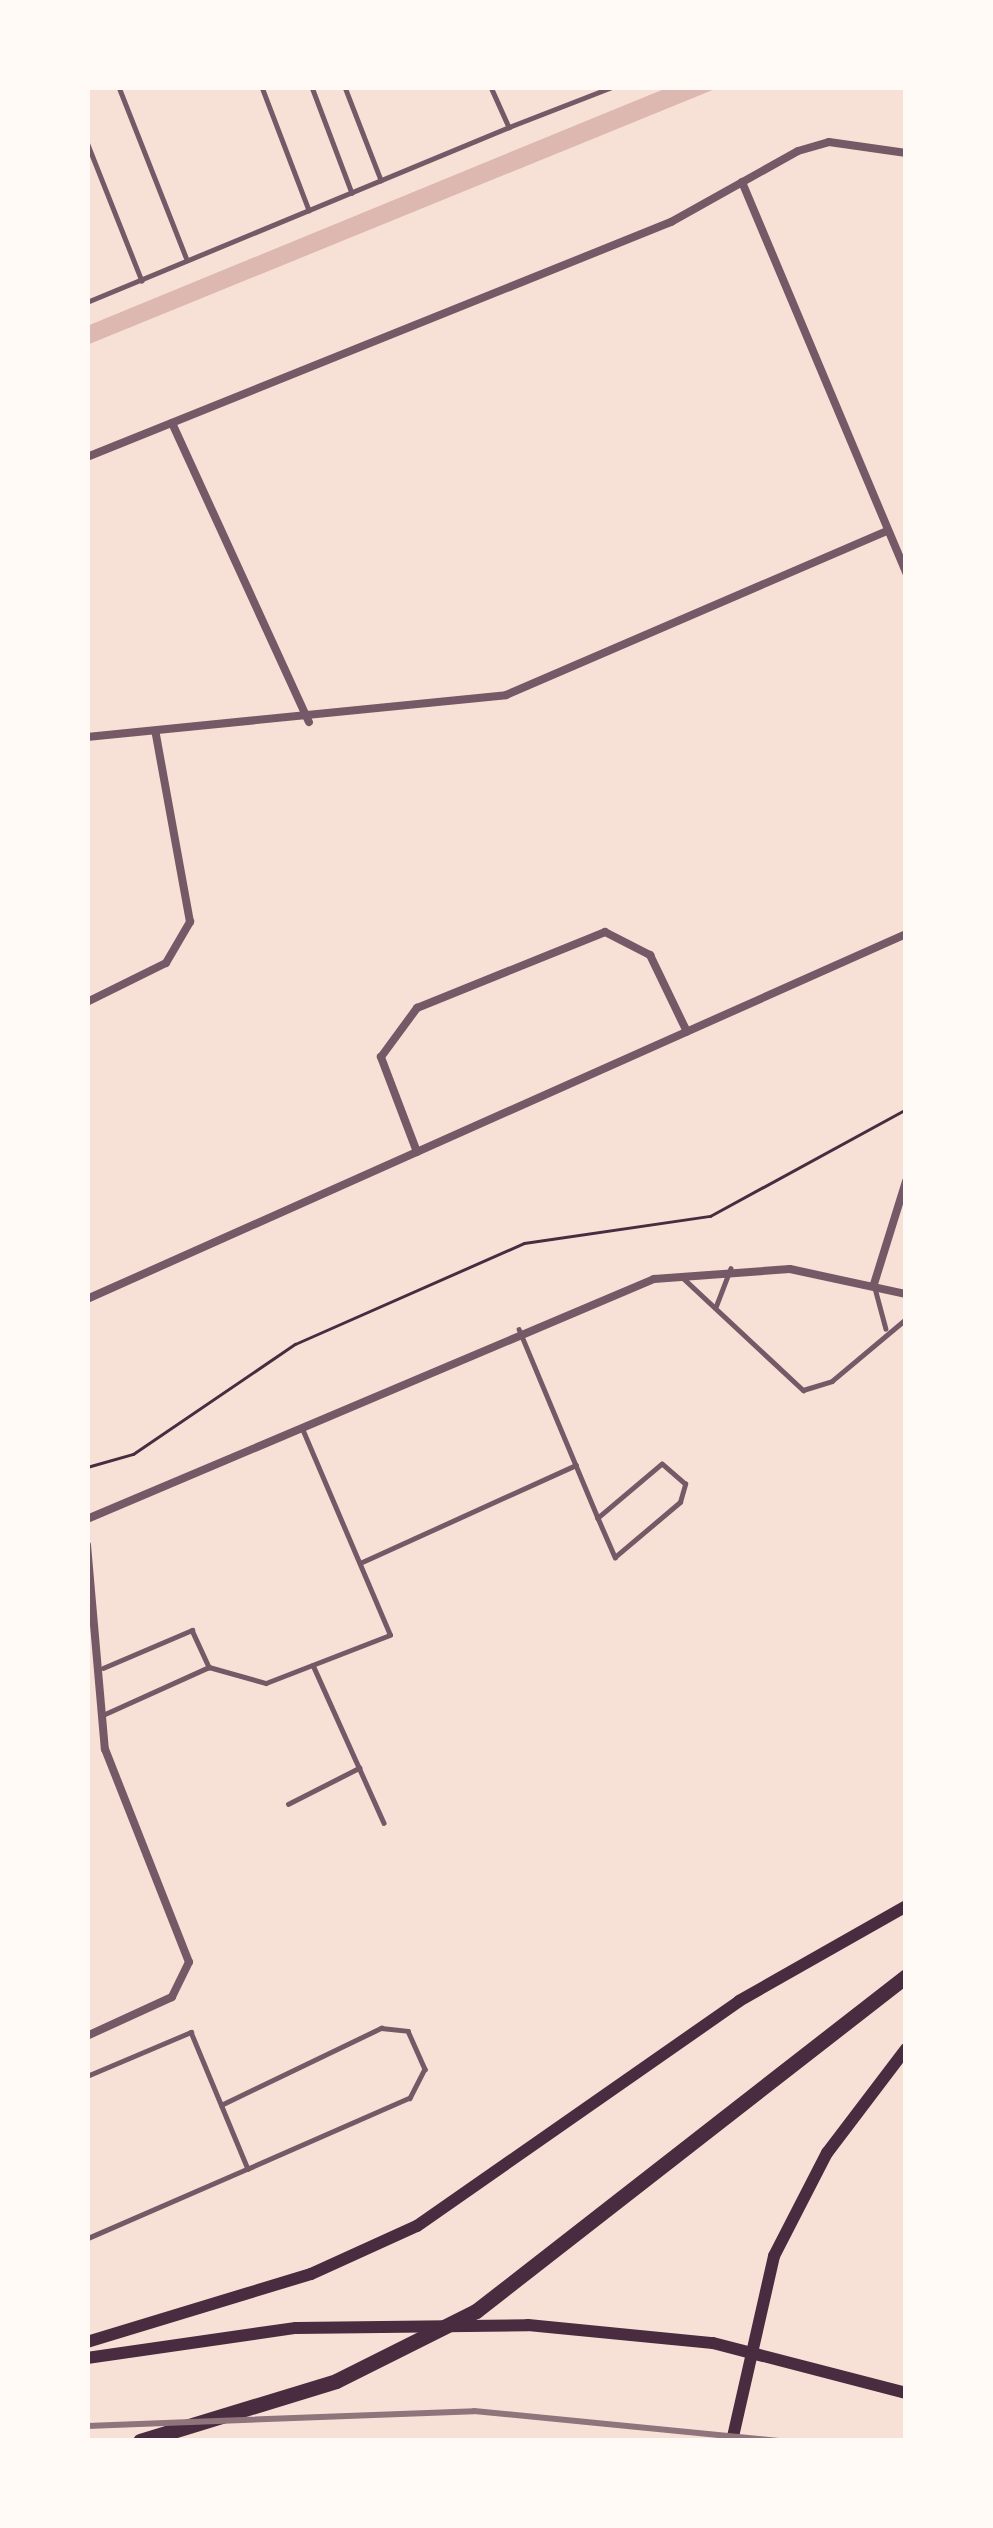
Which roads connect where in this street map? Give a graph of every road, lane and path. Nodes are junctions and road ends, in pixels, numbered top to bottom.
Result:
1 (119, 87) edge
2 (262, 87) edge
3 (312, 87) edge
4 (345, 87) edge
5 (491, 87) edge
6 (611, 87) edge
7 (508, 127) junction
8 (87, 142) edge
9 (906, 153) edge
10 (381, 181) junction
11 (742, 182) junction
12 (352, 193) junction
13 (310, 211) junction
14 (188, 262) junction
15 (142, 281) junction
16 (88, 300) edge
17 (172, 423) junction
18 (87, 457) edge
19 (887, 531) junction
20 (906, 573) edge
21 (309, 723) junction
22 (156, 734) junction
23 (87, 737) edge
24 (906, 934) edge
25 (87, 1002) edge
26 (687, 1032) junction
27 (906, 1109) edge
28 (416, 1152) junction
29 (906, 1181) edge
30 (730, 1269) junction
31 (680, 1275) junction
32 (874, 1284) junction
33 (906, 1294) edge
34 (87, 1299) edge
35 (716, 1306) junction
36 (906, 1318) edge
37 (519, 1329) junction
38 (886, 1329) junction
39 (301, 1425) junction
40 (576, 1466) junction
41 (87, 1467) edge
42 (598, 1518) junction
43 (87, 1519) edge
44 (87, 1545) edge
45 (360, 1563) junction
46 (313, 1665) junction
47 (209, 1667) junction
48 (103, 1668) junction
49 (104, 1714) junction
50 (359, 1768) junction
51 (288, 1804) dead end
52 (384, 1823) dead end
53 (906, 1906) edge
54 (906, 1976) edge
55 (87, 2036) edge
56 (906, 2049) edge
57 (87, 2076) edge
58 (221, 2105) junction
59 (248, 2169) junction
60 (87, 2239) edge
61 (87, 2342) edge
62 (87, 2358) edge
63 (900, 2391) edge
64 (140, 2441) edge
65 (732, 2441) edge

1 - 14 lane
2 - 13 lane
3 - 12 lane
4 - 10 lane
5 - 7 lane
6 - 7 lane
7 - 10 lane
8 - 15 lane
9 - 11 street
10 - 12 lane
11 - 17 street
11 - 19 street
12 - 13 lane
13 - 14 lane
14 - 15 lane
15 - 16 lane
17 - 18 street
17 - 21 street
19 - 20 street
19 - 21 street
21 - 22 street
22 - 23 street
22 - 25 street
24 - 26 street
26 - 28 street
26 - 28 street
27 - 41 path
28 - 34 street
29 - 32 street
30 - 31 street
30 - 32 street
30 - 35 lane
31 - 35 lane
31 - 37 street
32 - 33 street
32 - 38 lane
35 - 38 lane
36 - 38 lane
37 - 39 street
37 - 40 lane
39 - 43 street
39 - 45 lane
40 - 42 lane
40 - 45 lane
42 - 42 lane
44 - 48 street
45 - 46 lane
46 - 47 lane
46 - 50 lane
47 - 48 lane
47 - 49 lane
48 - 49 street
49 - 55 street
50 - 51 lane
50 - 52 lane
53 - 61 main road
54 - 64 highway
56 - 65 main road
57 - 58 lane
58 - 59 lane
58 - 59 lane
59 - 60 lane
62 - 63 main road

